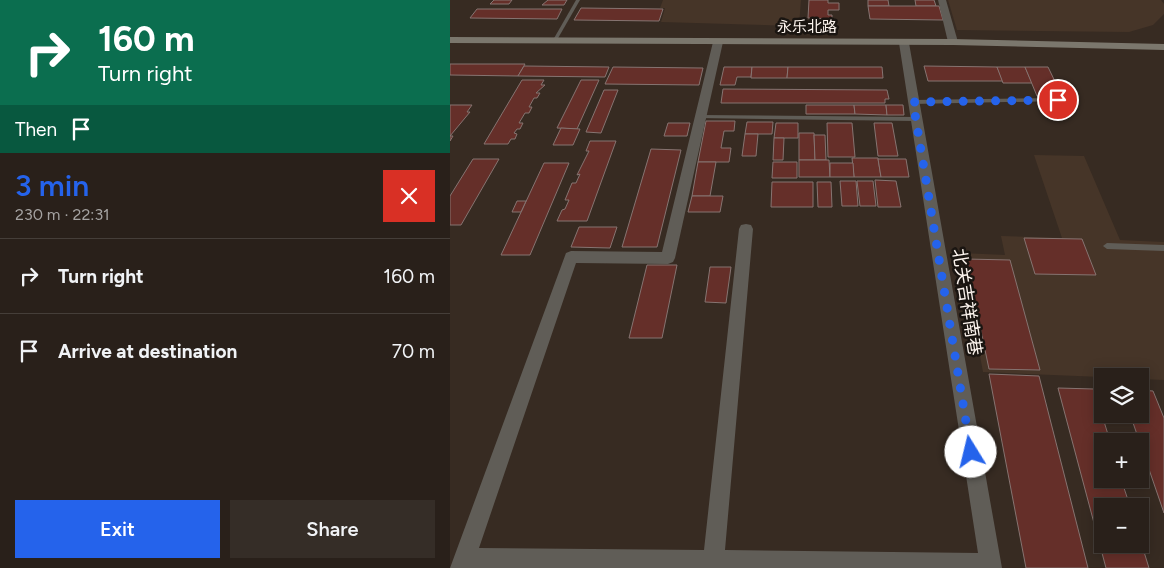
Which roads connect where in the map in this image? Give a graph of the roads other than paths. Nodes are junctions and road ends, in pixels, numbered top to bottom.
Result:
1 (578, 0) edge
2 (942, 0) edge
3 (450, 40) edge
4 (555, 40) junction
5 (718, 42) junction
6 (953, 42) junction
7 (904, 43) junction
8 (1164, 47) edge
9 (1058, 100) dead end
10 (913, 102) junction
11 (700, 117) junction
12 (916, 119) junction
13 (746, 229) dead end
14 (1107, 246) dead end
15 (1164, 248) edge
16 (463, 563) edge
17 (714, 564) edge
18 (990, 566) edge

1 - 4 lane
2 - 6 street
3 - 4 main road, 永乐北路
4 - 5 main road, 永乐北路
5 - 7 main road, 永乐北路
5 - 11 street
6 - 7 main road, 永乐北路
6 - 8 main road, 永乐北路
7 - 10 street, 北关吉祥南巷
9 - 10 lane
10 - 12 street, 北关吉祥南巷
11 - 12 lane
11 - 16 street
12 - 18 street, 北关吉祥南巷
13 - 17 street
14 - 15 lane
16 - 17 street
17 - 18 street

